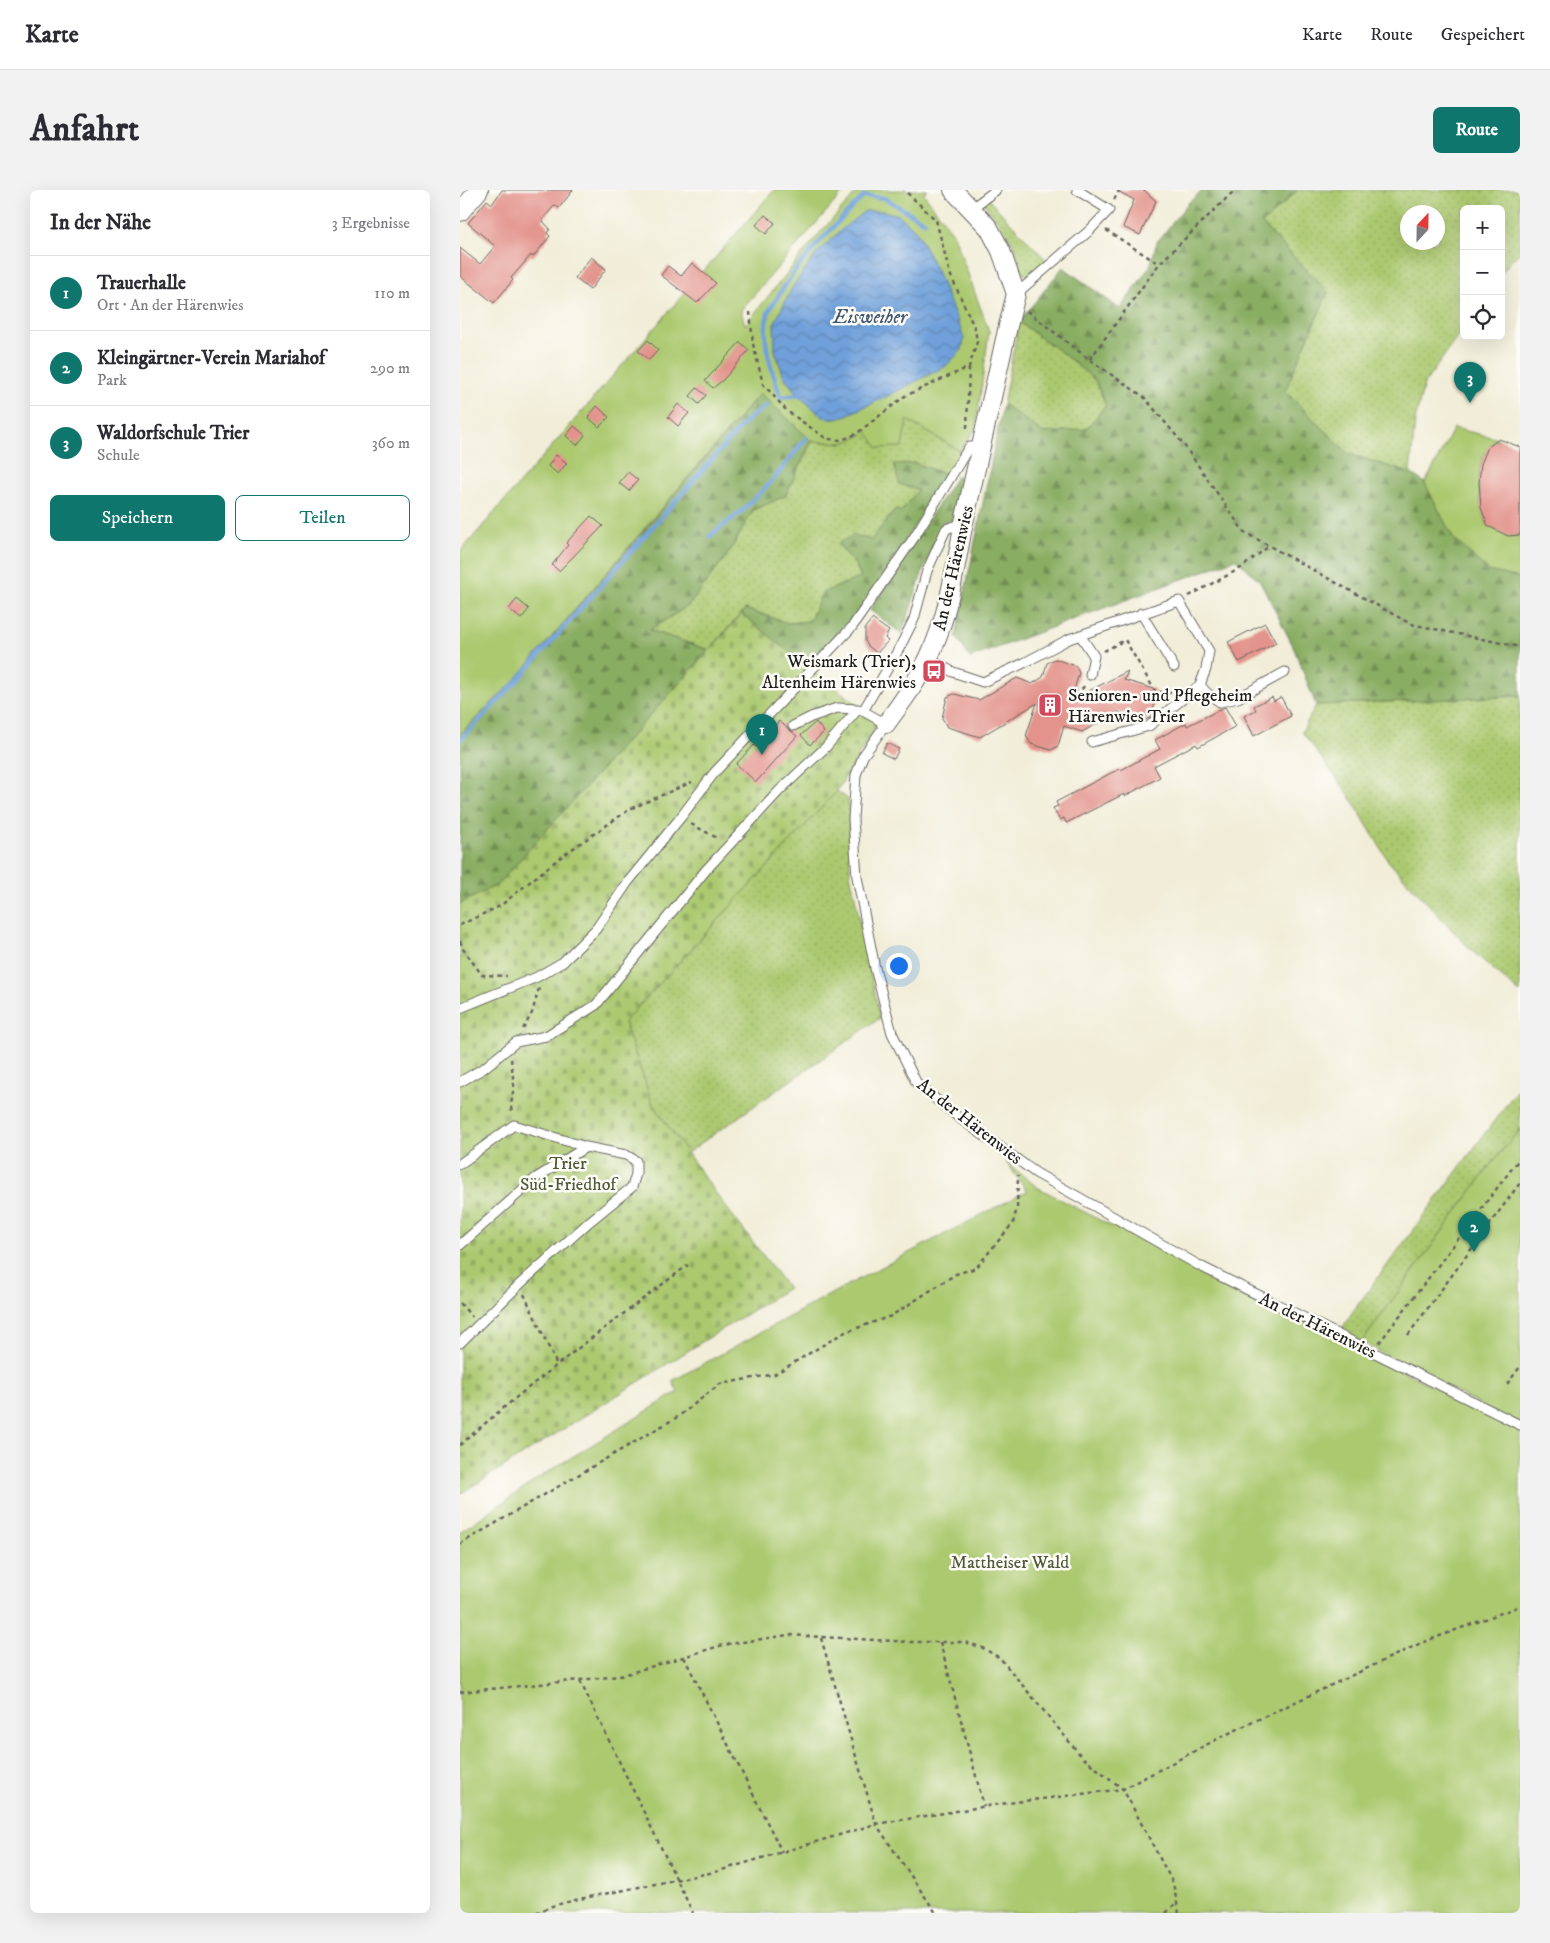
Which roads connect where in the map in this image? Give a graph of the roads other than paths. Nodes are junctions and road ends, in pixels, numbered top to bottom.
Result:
1 (479, 190) edge
2 (953, 190) edge
3 (1076, 190) edge
4 (993, 192) edge
5 (972, 208) junction
6 (460, 212) edge
7 (1016, 298) junction
8 (975, 447) junction
9 (964, 523) junction
10 (1141, 613) junction
11 (1080, 635) junction
12 (928, 659) junction
13 (1174, 667) dead end
14 (1285, 672) dead end
15 (1090, 675) dead end
16 (1200, 685) junction
17 (861, 710) junction
18 (886, 724) junction
19 (793, 726) dead end
20 (1092, 742) dead end
21 (460, 1008) edge
22 (460, 1082) edge
23 (586, 1147) junction
24 (460, 1164) edge
25 (460, 1245) edge
26 (460, 1343) edge
27 (1520, 1426) edge

1 - 6 street
2 - 5 street
3 - 7 lane
4 - 5 lane
5 - 7 street
7 - 8 street, An der Härenwies
8 - 9 street, An der Härenwies
8 - 21 lane
9 - 12 street, An der Härenwies
9 - 17 lane
10 - 11 lane
10 - 13 lane
10 - 16 lane
11 - 12 lane
11 - 15 lane
12 - 18 street, An der Härenwies
14 - 16 lane
16 - 20 lane
17 - 18 lane
17 - 19 lane
17 - 22 lane
18 - 27 lane, An der Härenwies
23 - 24 lane
23 - 25 lane
23 - 26 lane

